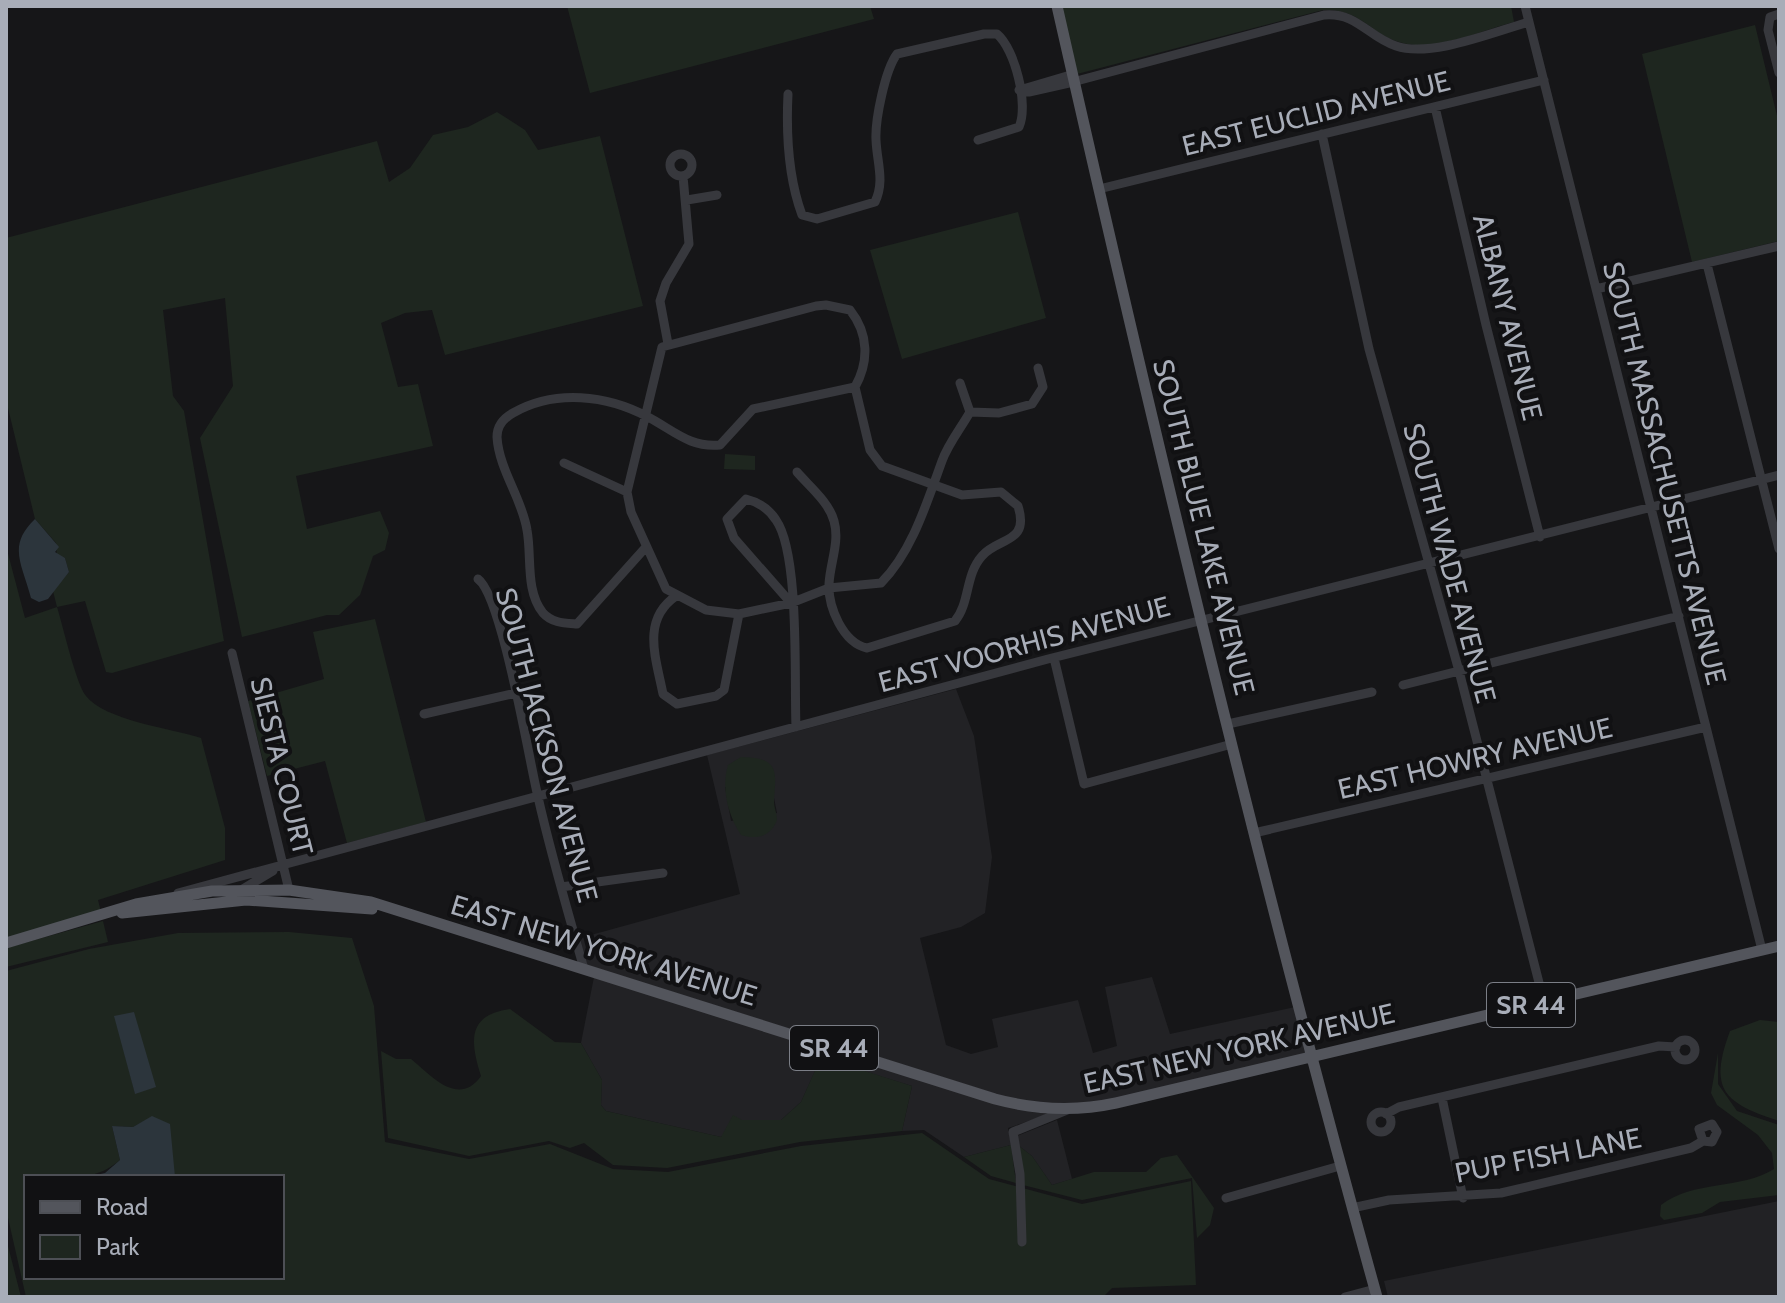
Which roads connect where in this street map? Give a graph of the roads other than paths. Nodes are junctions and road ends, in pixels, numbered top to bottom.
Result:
1 (1057, 6) edge
2 (1525, 6) edge
3 (1779, 14) edge
4 (1529, 22) junction
5 (1779, 73) edge
6 (1072, 79) junction
7 (1544, 80) junction
8 (1021, 90) junction
9 (788, 94) dead end
10 (1435, 107) junction
11 (1322, 134) junction
12 (978, 140) dead end
13 (683, 176) dead end
14 (1099, 189) junction
15 (717, 195) dead end
16 (687, 200) junction
17 (1779, 246) edge
18 (1707, 264) junction
19 (1596, 289) junction
20 (668, 344) junction
21 (1038, 368) dead end
22 (960, 383) dead end
23 (855, 387) junction
24 (970, 412) junction
25 (647, 416) junction
26 (564, 463) dead end
27 (797, 472) dead end
28 (1779, 475) edge
29 (1761, 479) junction
30 (935, 485) junction
31 (627, 492) junction
32 (1650, 505) junction
33 (1540, 537) junction
34 (646, 547) junction
35 (1779, 549) edge
36 (1427, 565) junction
37 (478, 579) dead end
38 (829, 588) junction
39 (676, 596) junction
40 (791, 603) junction
41 (739, 614) junction
42 (1679, 616) junction
43 (1203, 621) junction
44 (232, 653) dead end
45 (1054, 658) junction
46 (1459, 671) junction
47 (1403, 685) dead end
48 (1372, 692) dead end
49 (516, 693) junction
50 (424, 714) dead end
51 (1228, 724) junction
52 (796, 727) junction
53 (1706, 727) junction
54 (1232, 744) junction
55 (1484, 779) junction
56 (538, 796) junction
57 (1254, 833) junction
58 (283, 866) junction
59 (663, 873) dead end
60 (561, 887) junction
61 (243, 889) junction
62 (289, 890) junction
63 (156, 900) junction
64 (212, 901) junction
65 (299, 901) junction
66 (392, 911) junction
67 (115, 913) junction
68 (6, 943) edge
69 (1779, 946) edge
70 (1762, 950) junction
71 (584, 969) junction
72 (1544, 1002) junction
73 (1676, 1047) dead end
74 (1312, 1057) junction
75 (1442, 1098) junction
76 (1067, 1110) junction
77 (1386, 1114) dead end
78 (1703, 1141) dead end
79 (1340, 1166) junction
80 (1226, 1198) dead end
81 (1463, 1198) junction
82 (1352, 1208) junction
83 (1022, 1242) dead end
84 (1376, 1293) edge
85 (1345, 1297) edge

1 - 6 main road, SOUTH BLUE LAKE AVENUE
2 - 4 street, SOUTH MASSACHUSETTS AVENUE
3 - 5 street
4 - 6 street
4 - 7 street, SOUTH MASSACHUSETTS AVENUE
6 - 8 street
6 - 14 main road, SOUTH BLUE LAKE AVENUE
7 - 10 street, EAST EUCLID AVENUE
7 - 19 street, SOUTH MASSACHUSETTS AVENUE
8 - 9 street
8 - 12 street
10 - 11 street, EAST EUCLID AVENUE
10 - 33 street, ALBANY AVENUE
11 - 14 street, EAST EUCLID AVENUE
11 - 36 street, SOUTH WADE AVENUE
13 - 16 street
14 - 43 main road, SOUTH BLUE LAKE AVENUE
15 - 16 street
16 - 20 street
17 - 18 street
18 - 19 street
18 - 29 street
19 - 32 street, SOUTH MASSACHUSETTS AVENUE
20 - 23 street
20 - 25 street
21 - 24 street
22 - 24 street
23 - 25 street
23 - 30 street
24 - 30 street
25 - 31 street
25 - 34 street
26 - 31 street
27 - 38 street
28 - 29 street, EAST VOORHIS AVENUE
29 - 32 street, EAST VOORHIS AVENUE
29 - 35 street
30 - 38 street
30 - 38 street
31 - 34 street
32 - 33 street, EAST VOORHIS AVENUE
32 - 42 street, SOUTH MASSACHUSETTS AVENUE
33 - 36 street, EAST VOORHIS AVENUE
34 - 39 street
36 - 43 street, EAST VOORHIS AVENUE
36 - 46 street, SOUTH WADE AVENUE
37 - 49 street, SOUTH JACKSON AVENUE
38 - 40 street
39 - 41 street
39 - 41 street
40 - 40 street
40 - 41 street
40 - 52 street
42 - 46 street
42 - 53 street, SOUTH MASSACHUSETTS AVENUE
43 - 45 street, EAST VOORHIS AVENUE
43 - 51 main road, SOUTH BLUE LAKE AVENUE
44 - 58 street, SIESTA COURT
45 - 52 street, EAST VOORHIS AVENUE
45 - 54 street
46 - 47 street
46 - 55 street, SOUTH WADE AVENUE
48 - 51 street
49 - 50 street
49 - 56 street, SOUTH JACKSON AVENUE
51 - 54 main road, SOUTH BLUE LAKE AVENUE
52 - 56 street, EAST VOORHIS AVENUE
53 - 55 street, EAST HOWRY AVENUE
53 - 70 street, SOUTH MASSACHUSETTS AVENUE
54 - 57 main road, SOUTH BLUE LAKE AVENUE
55 - 57 street, EAST HOWRY AVENUE
55 - 72 street, SOUTH WADE AVENUE
56 - 58 street, EAST VOORHIS AVENUE
56 - 60 street, SOUTH JACKSON AVENUE
57 - 74 main road, SOUTH BLUE LAKE AVENUE
58 - 61 street, EAST VOORHIS AVENUE
58 - 62 street, SIESTA COURT
58 - 63 street, EAST VOORHIS AVENUE
59 - 60 street
60 - 71 street, SOUTH JACKSON AVENUE
61 - 62 main road, EAST NEW YORK AVENUE / SR 44
61 - 63 main road, EAST NEW YORK AVENUE / SR 44
61 - 64 street, EAST VOORHIS AVENUE
62 - 65 main road
62 - 66 main road, EAST NEW YORK AVENUE / SR 44
63 - 67 main road, EAST NEW YORK AVENUE / SR 44
64 - 65 main road, EAST NEW YORK AVENUE / SR 44
64 - 67 main road, EAST NEW YORK AVENUE / SR 44
65 - 66 main road, EAST NEW YORK AVENUE / SR 44
66 - 71 main road, EAST NEW YORK AVENUE / SR 44
67 - 68 main road, EAST NEW YORK AVENUE / SR 44
69 - 70 main road, EAST NEW YORK AVENUE / SR 44
70 - 72 main road, EAST NEW YORK AVENUE / SR 44
71 - 76 main road, EAST NEW YORK AVENUE / SR 44
72 - 74 main road, EAST NEW YORK AVENUE / SR 44
73 - 75 street
74 - 76 main road, EAST NEW YORK AVENUE / SR 44
74 - 79 main road, SOUTH BLUE LAKE AVENUE
75 - 77 street
75 - 81 street
76 - 83 street
78 - 81 street, PUP FISH LANE
79 - 80 street
79 - 82 main road, SOUTH BLUE LAKE AVENUE
81 - 82 street, PUP FISH LANE
82 - 84 main road, SOUTH BLUE LAKE AVENUE
84 - 85 street

